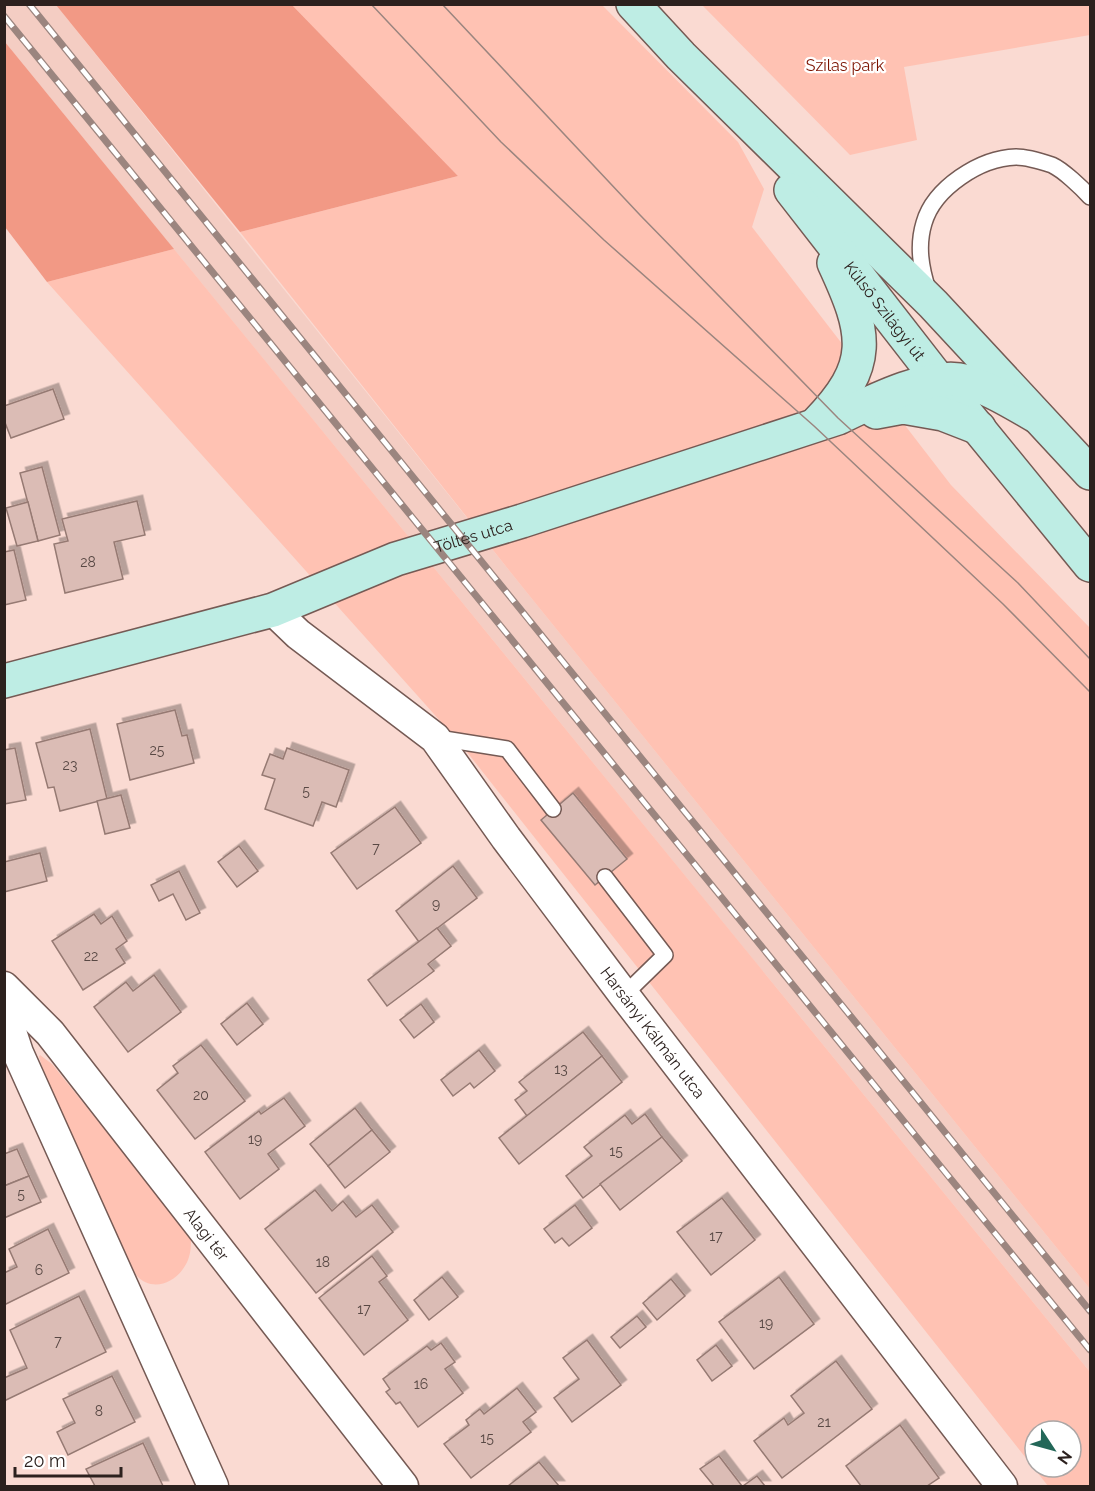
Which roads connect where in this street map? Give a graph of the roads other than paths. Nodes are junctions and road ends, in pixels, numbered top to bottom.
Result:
1 (633, 4) edge
2 (681, 56) junction
3 (1090, 197) edge
4 (814, 218) junction
5 (933, 304) junction
6 (938, 379) junction
7 (1036, 416) junction
8 (826, 422) junction
9 (981, 429) junction
10 (1090, 473) edge
11 (1090, 564) edge
12 (273, 610) junction
13 (4, 681) edge
14 (435, 738) junction
15 (553, 809) dead end
16 (605, 877) dead end
17 (4, 987) edge
18 (624, 995) junction
19 (4, 1010) edge
20 (213, 1486) edge
21 (403, 1486) edge
22 (1002, 1486) edge

1 - 2 street, Külső Szilágyi út
2 - 4 street, Külső Szilágyi út
2 - 5 street, Külső Szilágyi út
3 - 5 lane
4 - 6 street, Külső Szilágyi út
4 - 8 street
5 - 7 street, Külső Szilágyi út
6 - 7 street
6 - 8 street, Töltés utca
6 - 9 street, Külső Szilágyi út
7 - 10 street, Külső Szilágyi út
8 - 9 street
8 - 12 street, Töltés utca
9 - 11 street, Külső Szilágyi út
12 - 13 street, Töltés utca
12 - 14 street, Harsányi Kálmán utca
14 - 15 lane
14 - 18 street, Harsányi Kálmán utca
16 - 18 lane
17 - 21 street, Alagi tér
18 - 22 street, Harsányi Kálmán utca
19 - 20 street

